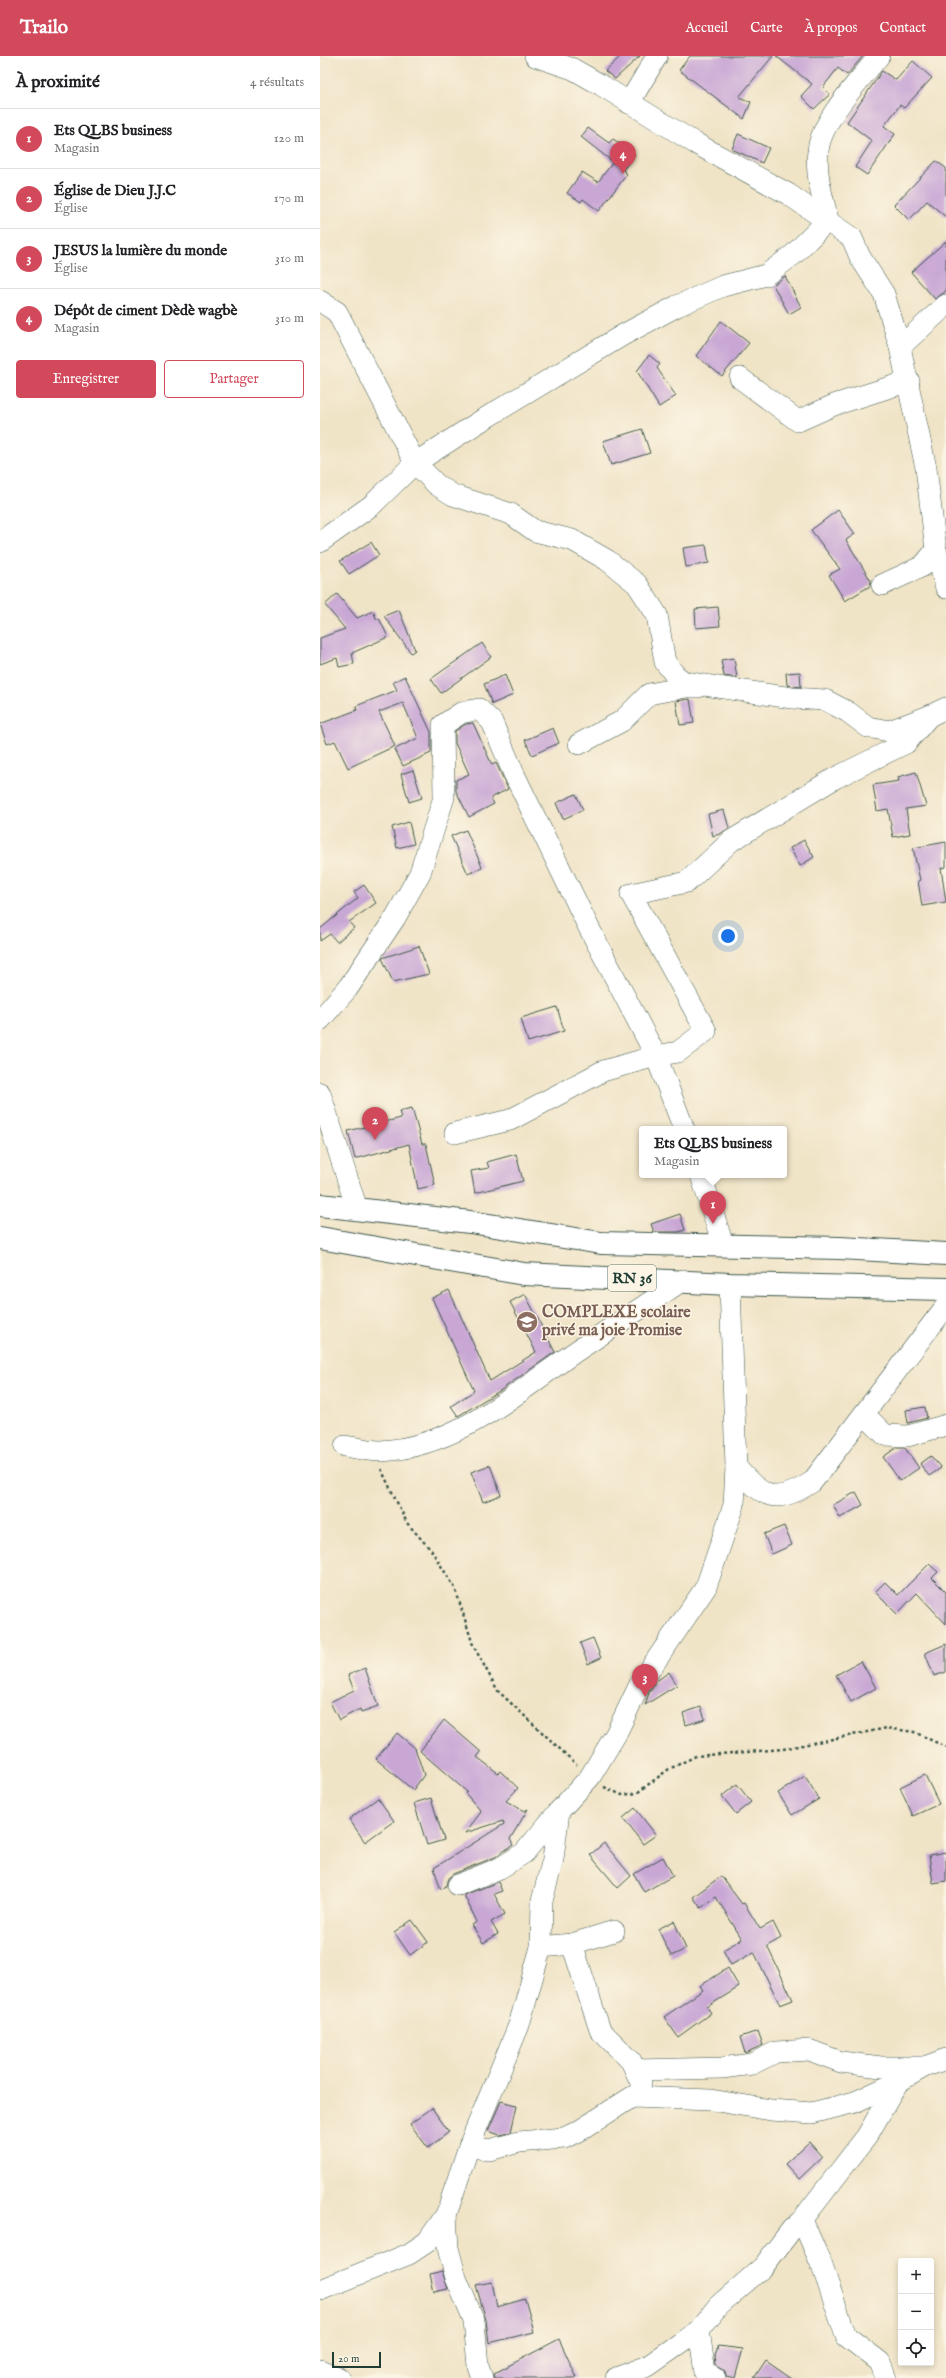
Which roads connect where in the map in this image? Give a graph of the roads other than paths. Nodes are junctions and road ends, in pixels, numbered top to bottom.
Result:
1 (535, 56) edge
2 (657, 56) edge
3 (879, 56) edge
4 (566, 63) edge
5 (630, 103) junction
6 (828, 220) junction
7 (320, 301) edge
8 (942, 316) edge
9 (900, 347) junction
10 (740, 378) dead end
11 (908, 381) junction
12 (415, 464) junction
13 (320, 542) edge
14 (936, 550) junction
15 (882, 585) dead end
16 (946, 588) edge
17 (735, 689) junction
18 (938, 712) edge
19 (579, 744) dead end
20 (320, 1020) edge
21 (656, 1056) junction
22 (320, 1093) edge
23 (683, 1126) edge
24 (455, 1133) dead end
25 (702, 1178) edge
26 (320, 1205) edge
27 (357, 1209) junction
28 (320, 1238) edge
29 (723, 1245) junction
30 (946, 1254) edge
31 (683, 1280) junction
32 (730, 1284) junction
33 (946, 1289) edge
34 (946, 1306) edge
35 (864, 1415) junction
36 (946, 1425) edge
37 (345, 1446) dead end
38 (736, 1467) junction
39 (559, 1811) junction
40 (458, 1885) dead end
41 (614, 1930) dead end
42 (572, 1944) junction
43 (541, 1947) junction
44 (946, 2059) edge
45 (924, 2067) junction
46 (636, 2070) junction
47 (898, 2082) junction
48 (639, 2098) junction
49 (469, 2146) junction
50 (446, 2216) junction
51 (802, 2220) junction
52 (320, 2290) edge
53 (699, 2330) junction
54 (320, 2370) edge
55 (339, 2378) edge
56 (482, 2378) edge
57 (616, 2378) edge
58 (715, 2378) edge
59 (886, 2378) edge

1 - 4 street
2 - 5 street
3 - 6 street
4 - 5 street
5 - 6 street
6 - 9 street
6 - 12 street
7 - 12 street
8 - 9 street
9 - 11 street
10 - 11 street
11 - 14 street
12 - 13 street
12 - 17 street
14 - 15 street
14 - 16 street
17 - 18 street
17 - 19 street
18 - 21 street
20 - 21 street
21 - 23 street
21 - 24 street
22 - 27 street
25 - 29 street
26 - 27 main road, RN 36
27 - 29 main road, RN 36
28 - 31 main road, RN 36
29 - 30 main road, RN 36
31 - 32 main road, RN 36
31 - 37 street
32 - 33 main road, RN 36
32 - 38 street
34 - 35 street
35 - 36 street
35 - 38 street
38 - 39 street
39 - 40 street
39 - 43 street
41 - 42 street
42 - 43 street
42 - 46 street
43 - 49 street
44 - 45 street
45 - 46 street
45 - 47 street
46 - 48 street
47 - 48 street
47 - 51 street
48 - 49 street
49 - 50 street
50 - 52 street
50 - 56 street
51 - 53 street
51 - 59 street
53 - 57 street
53 - 58 street
54 - 55 street

